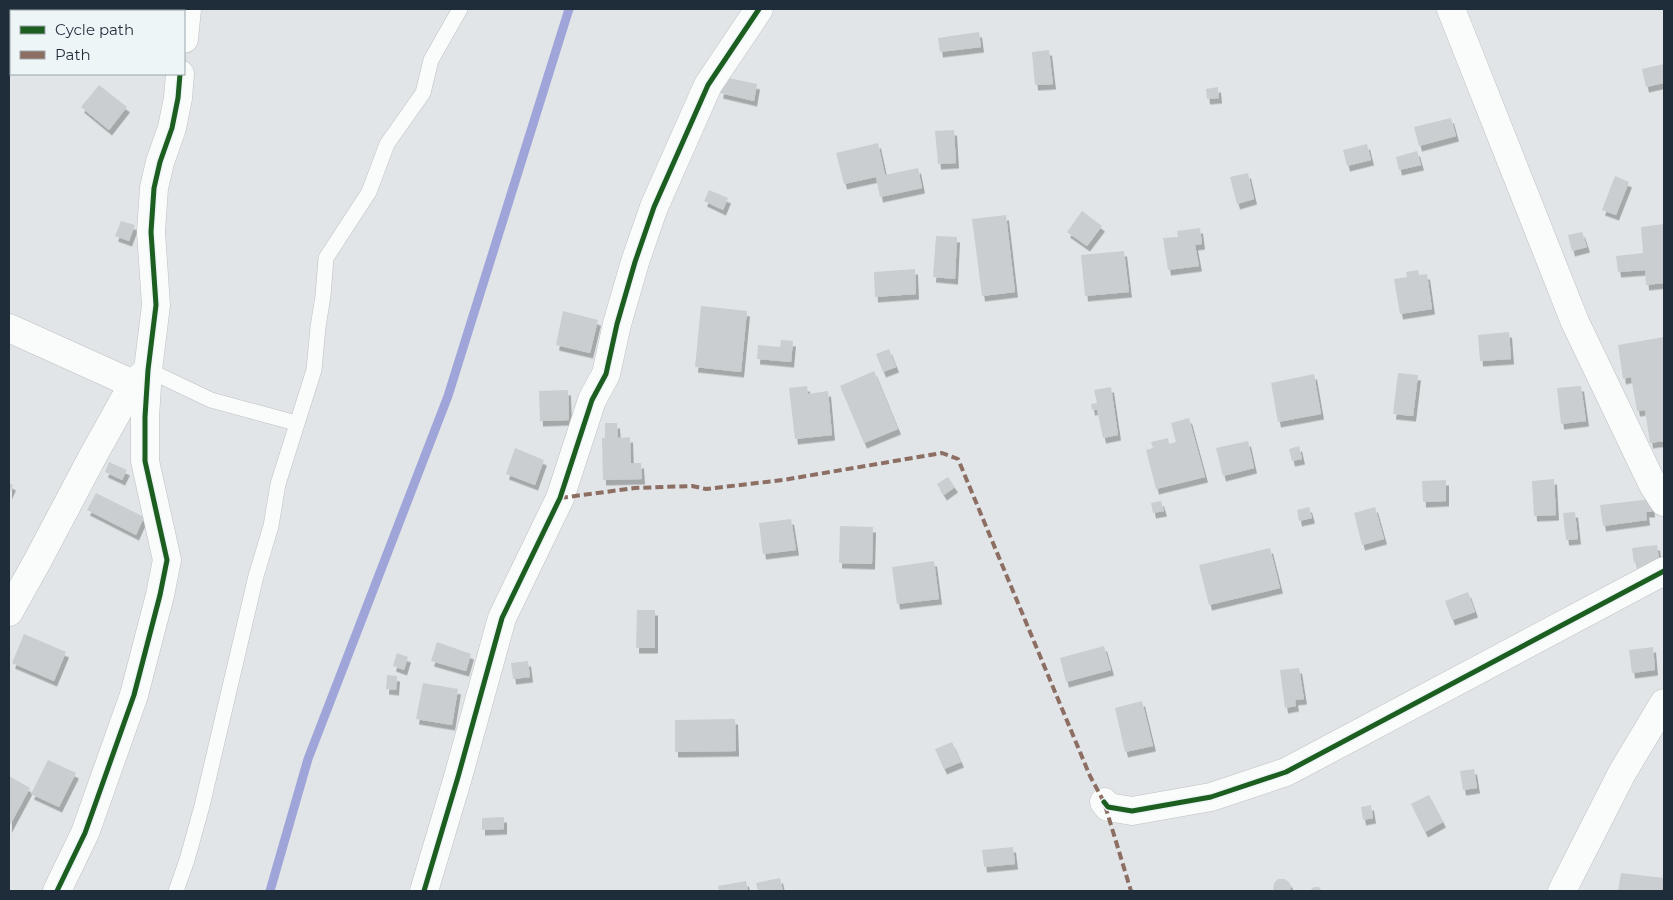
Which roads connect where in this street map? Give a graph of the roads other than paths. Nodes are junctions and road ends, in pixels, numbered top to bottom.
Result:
1 (187, 9) edge
2 (460, 9) edge
3 (759, 9) edge
4 (1451, 9) edge
5 (185, 28) edge
6 (180, 75) edge
7 (9, 328) edge
8 (140, 377) junction
9 (296, 423) junction
10 (1664, 502) edge
11 (1664, 571) edge
12 (9, 612) edge
13 (1664, 703) edge
14 (1104, 802) dead end
15 (57, 891) edge
16 (176, 891) edge
17 (424, 891) edge
18 (1562, 891) edge

1 - 5 street
2 - 9 lane
3 - 17 street
4 - 10 street
6 - 8 street
7 - 8 street
8 - 9 lane
8 - 12 street
8 - 15 street
9 - 16 lane
11 - 14 street
13 - 18 street

